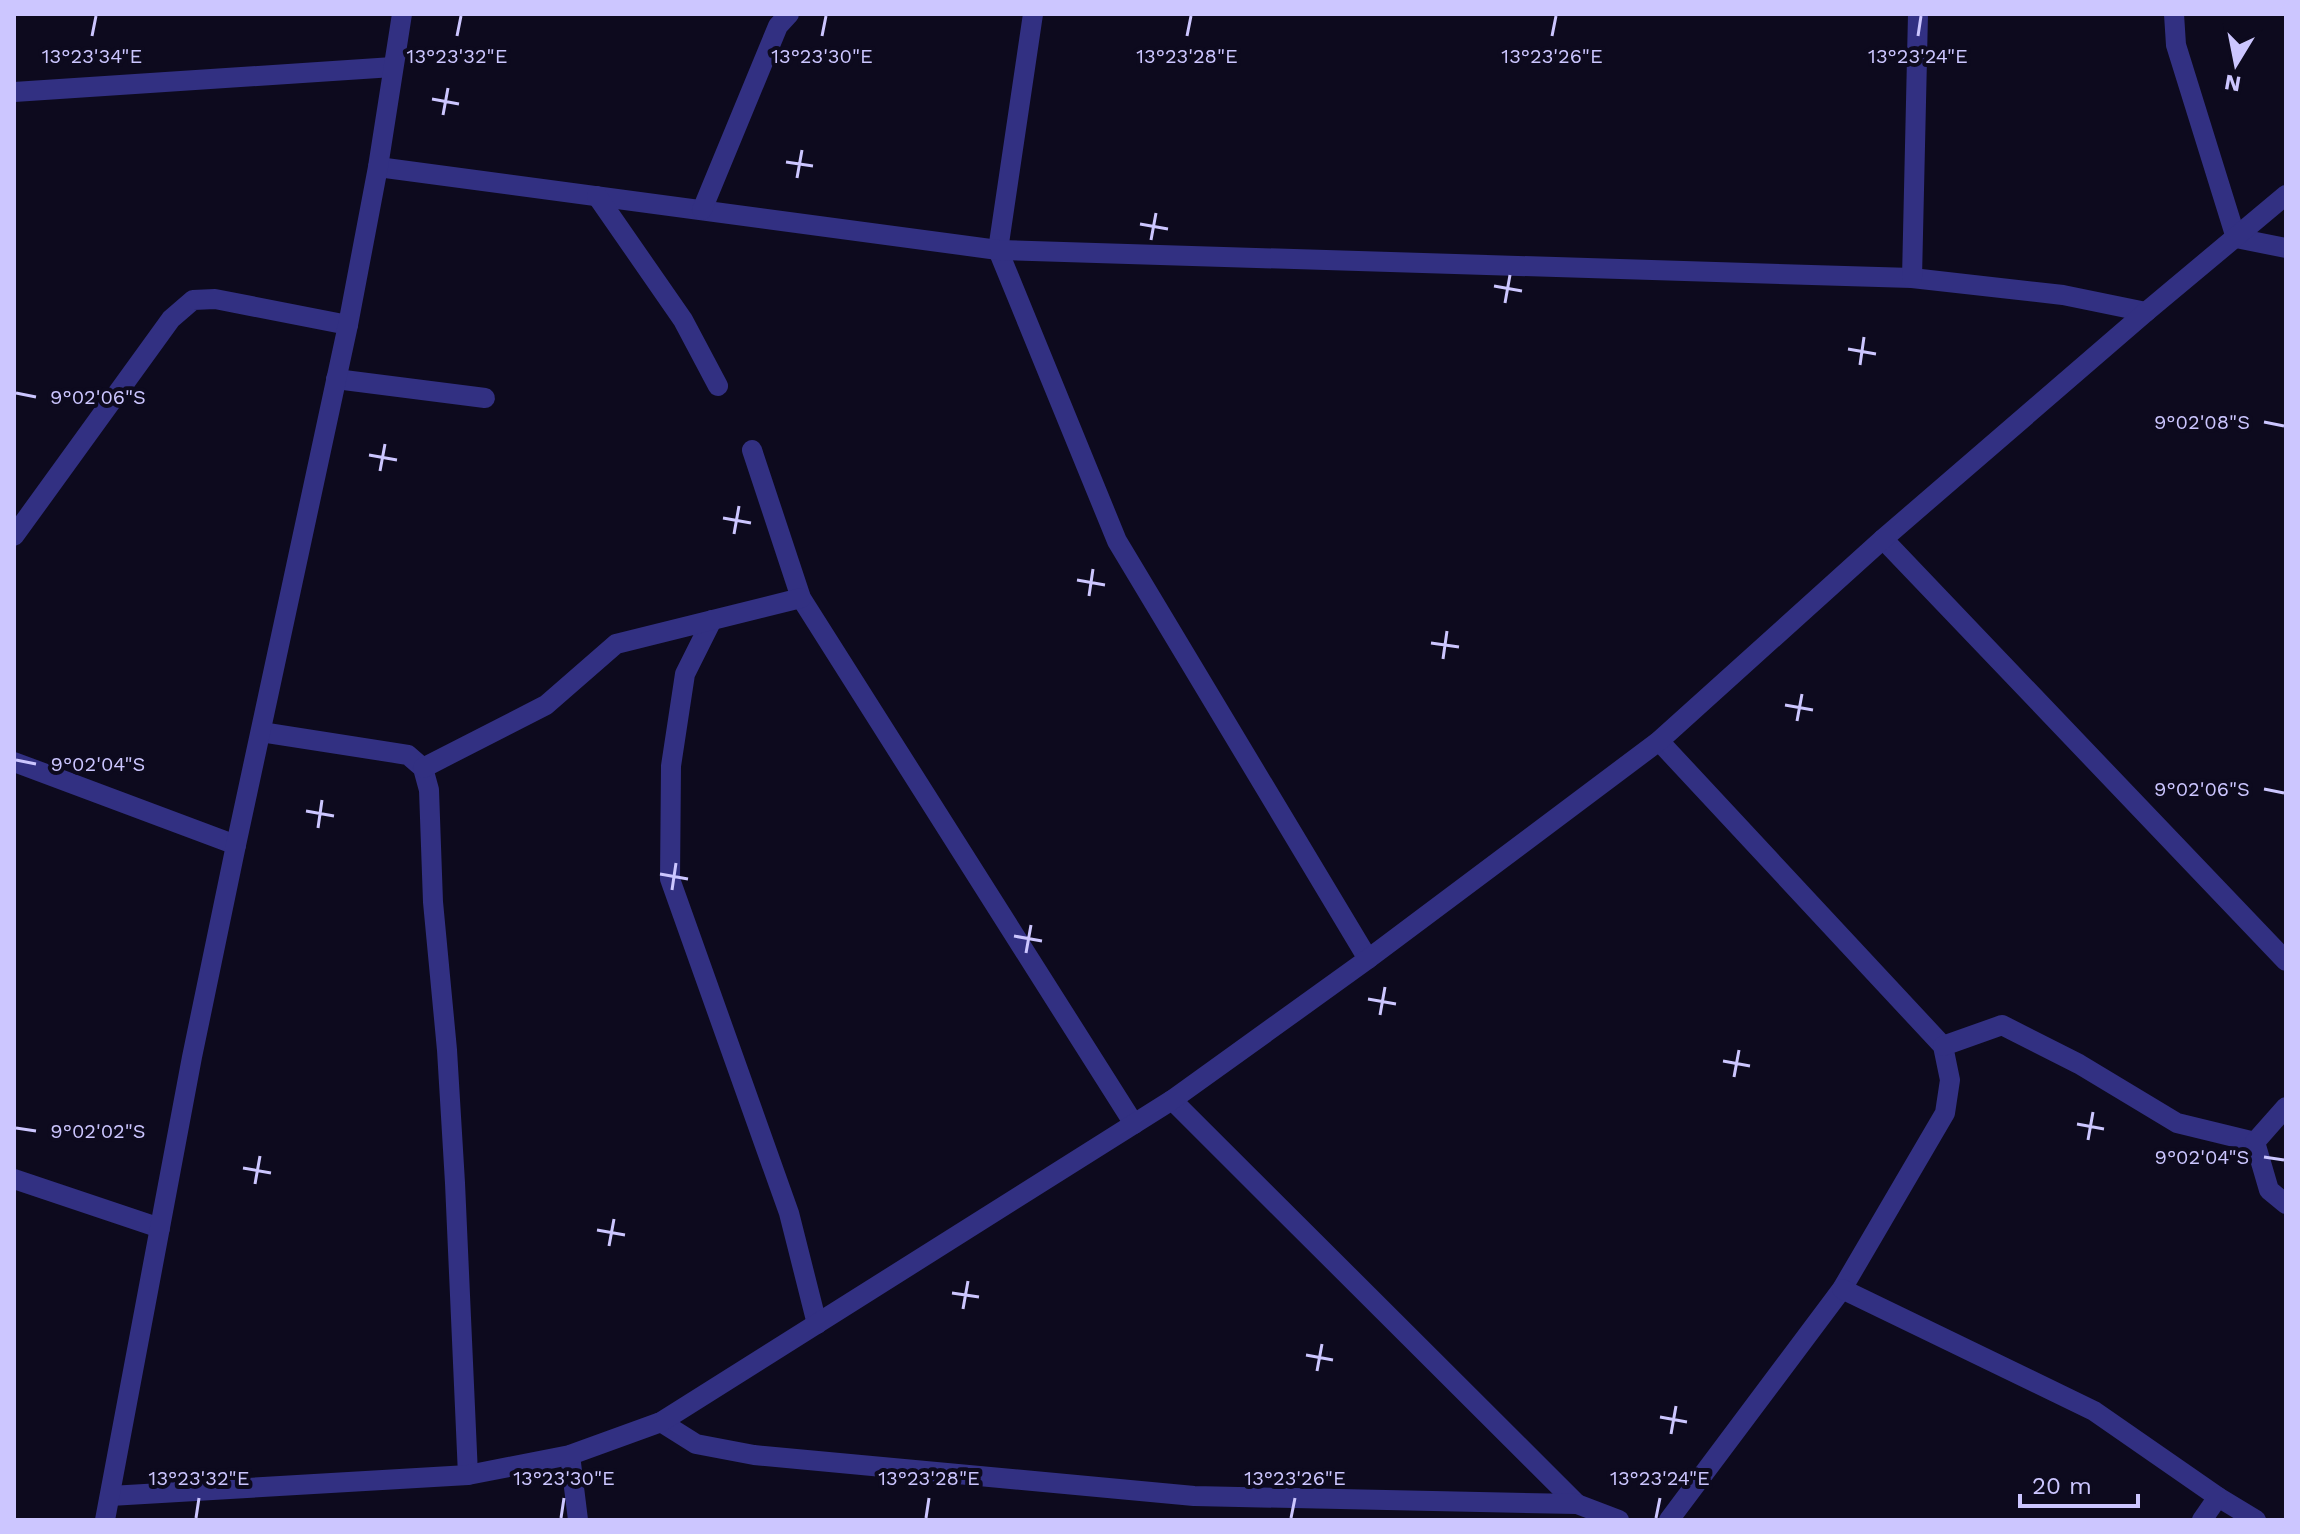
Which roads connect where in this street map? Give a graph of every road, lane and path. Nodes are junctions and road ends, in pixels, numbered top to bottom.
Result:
1 (402, 14) edge
2 (789, 14) edge
3 (1033, 14) edge
4 (1918, 14) edge
5 (2174, 14) edge
6 (393, 67) junction
7 (14, 92) edge
8 (378, 167) junction
9 (2286, 195) edge
10 (597, 196) junction
11 (702, 210) junction
12 (2236, 238) junction
13 (2286, 248) edge
14 (998, 250) junction
15 (1912, 278) junction
16 (2146, 312) junction
17 (348, 325) junction
18 (336, 379) junction
19 (718, 386) dead end
20 (485, 398) dead end
21 (752, 450) dead end
22 (14, 536) edge
23 (1883, 539) junction
24 (801, 598) junction
25 (712, 620) junction
26 (261, 732) junction
27 (1659, 741) junction
28 (14, 762) edge
29 (423, 768) junction
30 (236, 845) junction
31 (1368, 959) junction
32 (2286, 961) edge
33 (1943, 1046) junction
34 (1172, 1100) junction
35 (2286, 1107) edge
36 (1134, 1124) junction
37 (2255, 1142) junction
38 (14, 1179) edge
39 (2286, 1204) edge
40 (160, 1228) junction
41 (1842, 1289) junction
42 (817, 1324) junction
43 (661, 1422) junction
44 (570, 1455) junction
45 (468, 1475) junction
46 (110, 1496) junction
47 (2218, 1497) junction
48 (1577, 1504) junction
49 (105, 1520) edge
50 (578, 1520) edge
51 (1619, 1520) edge
52 (1669, 1520) edge
53 (2202, 1520) edge
54 (2256, 1520) edge

1 - 6 street
2 - 11 street
3 - 14 street
4 - 15 street
5 - 12 street
6 - 7 street
6 - 8 street
8 - 10 street
8 - 17 street
9 - 12 street
10 - 11 street
10 - 19 street
11 - 14 street
12 - 13 street
12 - 16 street
14 - 15 street
14 - 31 street
15 - 16 street
16 - 23 street
17 - 18 street
17 - 22 street
18 - 20 street
18 - 26 street
21 - 24 street
23 - 27 street
23 - 32 street
24 - 25 street
24 - 36 street
25 - 29 street
25 - 42 street
26 - 29 street
26 - 30 street
27 - 31 street
27 - 33 street
28 - 30 street
29 - 45 street
30 - 40 street
31 - 34 street
33 - 37 street
33 - 41 street
34 - 36 street
34 - 48 street
35 - 37 street
36 - 42 street
37 - 39 street
38 - 40 street
40 - 46 street
41 - 47 street
41 - 52 street
42 - 43 street
43 - 44 street
43 - 48 street
44 - 45 street
44 - 50 street
45 - 46 street
46 - 49 street
47 - 53 street
47 - 54 street
48 - 51 street

